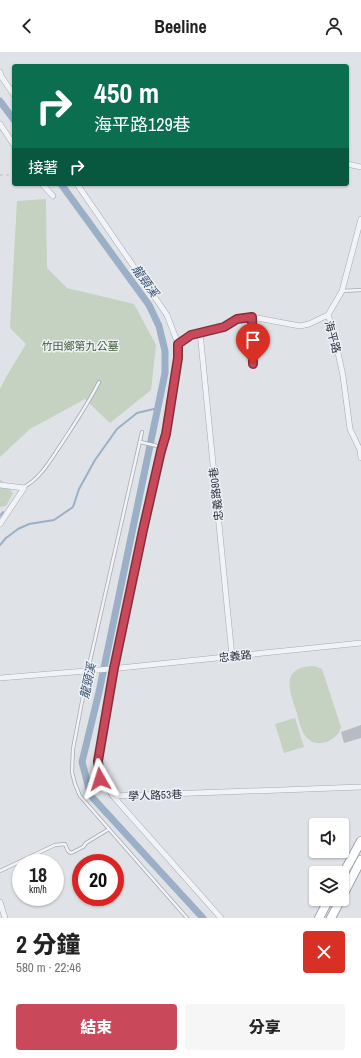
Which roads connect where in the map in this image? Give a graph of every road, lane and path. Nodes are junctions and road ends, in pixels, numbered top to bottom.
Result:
1 (0, 72) edge
2 (12, 92) edge
3 (0, 124) edge
4 (12, 142) edge
5 (349, 164) edge
6 (361, 167) edge
7 (12, 175) edge
8 (0, 176) edge
9 (44, 186) edge
10 (78, 186) edge
11 (53, 196) dead end
12 (361, 219) edge
13 (361, 290) edge
14 (342, 291) junction
15 (328, 316) junction
16 (252, 317) junction
17 (200, 332) junction
18 (178, 344) junction
19 (253, 364) dead end
20 (99, 382) dead end
21 (142, 432) dead end
22 (140, 442) junction
23 (162, 446) junction
24 (360, 450) edge
25 (361, 458) edge
26 (0, 485) edge
27 (24, 488) junction
28 (0, 524) edge
29 (361, 643) edge
30 (232, 656) junction
31 (112, 668) junction
32 (90, 670) junction
33 (0, 678) edge
34 (361, 787) edge
35 (113, 796) junction
36 (109, 829) junction
37 (361, 841) edge
38 (361, 860) edge
39 (347, 866) edge
40 (0, 871) edge
41 (349, 884) edge
42 (0, 902) edge
43 (325, 906) edge
44 (338, 906) edge
45 (5, 918) edge
46 (187, 918) edge
47 (221, 918) edge
48 (319, 918) edge
49 (332, 918) edge

1 - 2 street
3 - 4 street
5 - 6 street
7 - 8 path
9 - 11 street
10 - 18 street
12 - 14 street, 海平路
13 - 14 lane
14 - 15 street, 海平路
15 - 16 street
15 - 24 street, 海平路
16 - 17 street
16 - 19 lane
17 - 18 street
17 - 30 street, 忠義路80巷
18 - 23 street
20 - 27 lane
21 - 22 lane
22 - 23 lane
22 - 32 lane
23 - 31 street
24 - 25 street, 海平路
26 - 27 street
27 - 28 street
29 - 30 street, 忠義路
30 - 31 street, 忠義路
31 - 32 street, 忠義路
31 - 35 lane
32 - 33 street, 忠義路
32 - 36 lane
34 - 35 street, 學人路53巷
35 - 47 street, 學人路53巷
36 - 40 lane
36 - 46 lane
37 - 39 main road
38 - 41 main road
42 - 45 street
43 - 48 main road
44 - 49 main road

